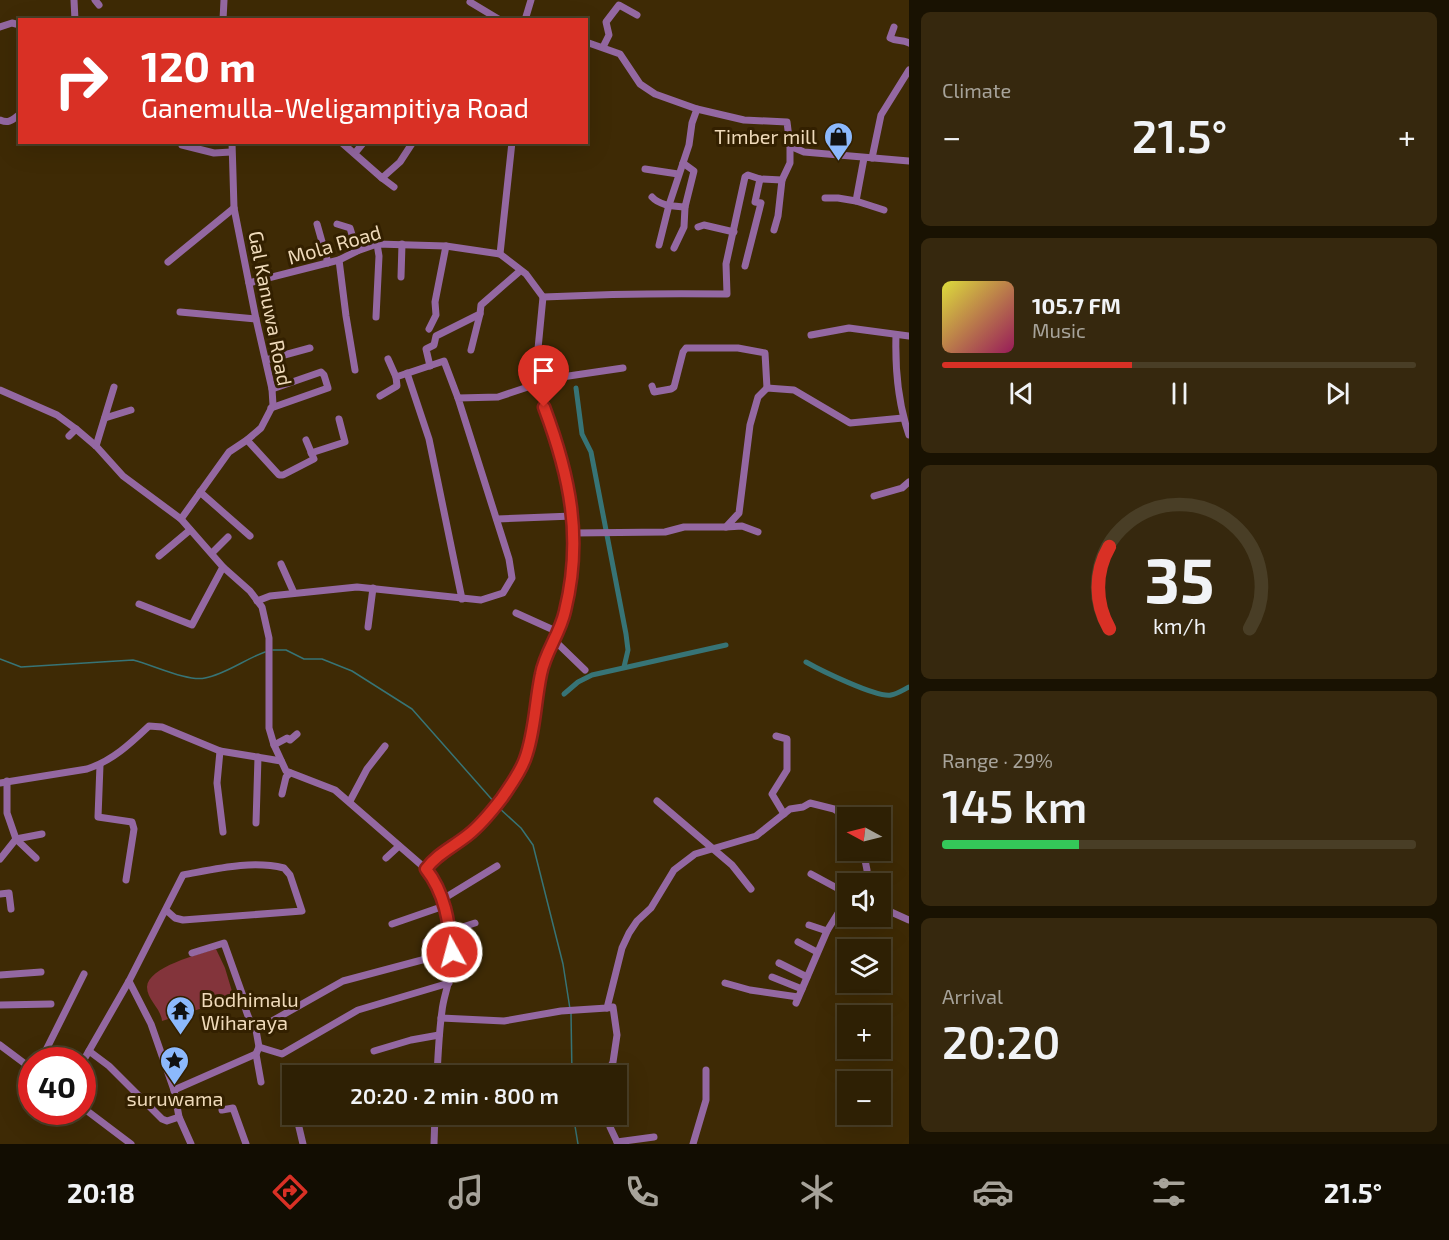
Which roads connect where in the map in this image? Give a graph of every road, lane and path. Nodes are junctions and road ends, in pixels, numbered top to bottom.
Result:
1 (74, 0) edge
2 (224, 0) edge
3 (531, 0) edge
4 (470, 2) dead end
5 (637, 15) dead end
6 (75, 18) edge
7 (223, 18) edge
8 (497, 18) edge
9 (526, 18) edge
10 (18, 24) edge
11 (0, 27) edge
12 (894, 27) dead end
13 (588, 43) edge
14 (909, 43) edge
15 (603, 47) junction
16 (909, 70) edge
17 (697, 109) junction
18 (18, 116) edge
19 (0, 120) edge
20 (232, 144) edge
21 (344, 144) edge
22 (362, 144) edge
23 (412, 144) edge
24 (512, 144) edge
25 (182, 145) dead end
26 (790, 146) junction
27 (231, 152) junction
28 (355, 153) junction
29 (868, 158) junction
30 (909, 161) edge
31 (683, 164) junction
32 (645, 169) dead end
33 (678, 174) junction
34 (382, 178) junction
35 (760, 178) junction
36 (782, 180) junction
37 (394, 187) dead end
38 (652, 198) dead end
39 (825, 198) dead end
40 (856, 201) junction
41 (669, 205) junction
42 (685, 207) junction
43 (234, 208) junction
44 (884, 210) dead end
45 (317, 224) dead end
46 (337, 224) dead end
47 (698, 227) dead end
48 (774, 230) dead end
49 (735, 232) junction
50 (402, 243) junction
51 (377, 244) junction
52 (659, 245) dead end
53 (446, 246) junction
54 (674, 248) dead end
55 (357, 251) junction
56 (500, 254) junction
57 (339, 260) junction
58 (168, 262) dead end
59 (328, 263) junction
60 (745, 266) dead end
61 (520, 271) junction
62 (401, 277) dead end
63 (249, 283) junction
64 (543, 297) junction
65 (180, 312) dead end
66 (480, 314) junction
67 (376, 317) dead end
68 (256, 319) junction
69 (429, 329) dead end
70 (811, 335) dead end
71 (896, 335) junction
72 (909, 336) edge
73 (310, 348) dead end
74 (471, 350) dead end
75 (387, 359) dead end
76 (266, 360) junction
77 (430, 366) junction
78 (623, 368) dead end
79 (355, 370) dead end
80 (407, 373) junction
81 (396, 377) junction
82 (537, 384) junction
83 (652, 386) dead end
84 (114, 387) dead end
85 (767, 388) junction
86 (272, 389) junction
87 (0, 390) edge
88 (380, 396) dead end
89 (458, 398) junction
90 (271, 408) junction
91 (131, 410) dead end
92 (105, 418) junction
93 (903, 418) junction
94 (339, 419) dead end
95 (76, 429) junction
96 (909, 435) edge
97 (69, 436) dead end
98 (247, 440) junction
99 (306, 440) dead end
100 (96, 446) junction
101 (311, 453) junction
102 (909, 482) edge
103 (200, 492) junction
104 (874, 496) dead end
105 (573, 516) junction
106 (181, 519) junction
107 (497, 519) junction
108 (726, 527) junction
109 (190, 530) junction
110 (758, 531) dead end
111 (574, 533) junction
112 (250, 536) dead end
113 (228, 537) dead end
114 (212, 553) junction
115 (159, 555) dead end
116 (281, 564) dead end
117 (223, 567) junction
118 (373, 588) junction
119 (294, 593) junction
120 (462, 599) junction
121 (257, 601) junction
122 (139, 604) dead end
123 (516, 613) dead end
124 (368, 627) dead end
125 (558, 632) junction
126 (555, 641) junction
127 (585, 670) dead end
128 (297, 734) dead end
129 (776, 736) dead end
130 (274, 745) junction
131 (385, 746) dead end
132 (220, 751) junction
133 (258, 757) junction
134 (281, 761) junction
135 (100, 765) junction
136 (290, 774) junction
137 (4, 782) edge
138 (282, 794) dead end
139 (350, 801) junction
140 (657, 801) dead end
141 (837, 811) edge
142 (784, 814) junction
143 (256, 823) dead end
144 (223, 832) dead end
145 (42, 834) dead end
146 (16, 839) junction
147 (399, 846) junction
148 (712, 848) junction
149 (36, 858) dead end
150 (386, 858) dead end
151 (0, 859) edge
152 (496, 866) dead end
153 (426, 869) junction
154 (811, 874) dead end
155 (126, 880) dead end
156 (751, 889) dead end
157 (837, 889) edge
158 (0, 894) edge
159 (444, 903) junction
160 (11, 909) dead end
161 (165, 910) junction
162 (891, 912) edge
163 (837, 914) edge
164 (203, 915) dead end
165 (222, 918) junction
166 (909, 920) edge
167 (475, 923) dead end
168 (392, 924) dead end
169 (809, 925) dead end
170 (450, 931) junction
171 (827, 931) junction
172 (426, 942) dead end
173 (798, 942) dead end
174 (452, 952) junction
175 (817, 952) junction
176 (192, 953) dead end
177 (429, 957) junction
178 (779, 963) dead end
179 (41, 972) dead end
180 (84, 974) dead end
181 (0, 975) edge
182 (772, 977) dead end
183 (807, 977) junction
184 (129, 981) junction
185 (449, 983) junction
186 (725, 983) dead end
187 (802, 989) junction
188 (51, 1004) dead end
189 (0, 1005) edge
190 (607, 1008) junction
191 (441, 1018) junction
192 (256, 1030) junction
193 (439, 1035) junction
194 (1, 1047) edge
195 (48, 1047) edge
196 (91, 1047) edge
197 (257, 1050) junction
198 (375, 1052) dead end
199 (96, 1056) edge
200 (18, 1059) edge
201 (438, 1065) edge
202 (612, 1065) edge
203 (705, 1070) dead end
204 (261, 1082) dead end
205 (174, 1090) junction
206 (222, 1110) dead end
207 (179, 1117) junction
208 (96, 1118) edge
209 (298, 1125) edge
210 (435, 1125) edge
211 (610, 1125) edge
212 (654, 1137) dead end
213 (617, 1143) edge
214 (131, 1144) edge
215 (191, 1144) edge
216 (246, 1144) edge
217 (303, 1144) edge
218 (434, 1144) edge
219 (693, 1144) edge

1 - 6 street
2 - 7 street
3 - 9 street
4 - 8 street
5 - 15 street
10 - 11 street
12 - 14 street
13 - 15 street
15 - 17 street
16 - 29 street
17 - 26 street
17 - 31 street
18 - 19 street
20 - 27 street, Gal Kanuwa Road
21 - 28 street
22 - 28 street
23 - 34 street
24 - 56 street
25 - 27 street
26 - 29 street
26 - 36 street
27 - 43 street, Gal Kanuwa Road
28 - 34 street
29 - 30 street
29 - 40 street
31 - 33 street
31 - 42 street
32 - 33 street
33 - 41 street
34 - 37 street
35 - 36 street
35 - 49 street
35 - 60 street
36 - 48 street
38 - 41 street
39 - 40 street
40 - 44 street
41 - 42 street
41 - 52 street
42 - 54 street
43 - 58 street
43 - 63 street, Gal Kanuwa Road
45 - 59 street
46 - 55 street
47 - 49 street
49 - 64 street
50 - 51 street, Mola Road
50 - 53 street, Mola Road
50 - 62 street
51 - 55 street, Mola Road
51 - 67 street
53 - 56 street, Mola Road
53 - 69 street
55 - 57 street, Mola Road
56 - 61 street
57 - 59 street, Mola Road
57 - 79 street
59 - 63 street, Mola Road
61 - 64 street
61 - 66 street
63 - 68 street, Gal Kanuwa Road
64 - 82 street
65 - 68 street
66 - 74 street
66 - 77 street
68 - 76 street, Gal Kanuwa Road
70 - 71 street
71 - 72 street
71 - 93 street
73 - 76 street
75 - 81 street
76 - 86 street, Gal Kanuwa Road
77 - 80 street
77 - 89 street
78 - 82 street
80 - 81 street
80 - 120 street
81 - 88 street
82 - 89 street
82 - 105 street
83 - 85 street
84 - 92 street
85 - 93 street
85 - 108 street
86 - 90 street, Gal Kanuwa Road
86 - 90 street
87 - 95 street
89 - 107 street
90 - 98 street, Gal Kanuwa Road
91 - 92 street
92 - 100 street
93 - 96 street
94 - 101 street
95 - 97 street
95 - 100 street
98 - 101 street
98 - 103 street, Gal Kanuwa Road
99 - 101 street
100 - 106 street
102 - 104 street
103 - 106 street, Gal Kanuwa Road
103 - 112 street
105 - 107 street
105 - 111 street
106 - 109 street
107 - 120 street
108 - 110 street
108 - 111 street
109 - 114 street
109 - 115 street
111 - 125 street
113 - 114 street
114 - 117 street
116 - 119 street
117 - 121 street
117 - 122 street
118 - 119 street
118 - 120 street
118 - 124 street
119 - 121 street
121 - 130 street
123 - 125 street
125 - 126 street
126 - 127 street
126 - 153 street
128 - 130 street
129 - 142 street
130 - 134 street
131 - 139 street
132 - 133 street
132 - 135 street
132 - 144 street
133 - 134 street
133 - 143 street
134 - 136 street
135 - 137 street
135 - 155 street
136 - 138 street
136 - 139 street
137 - 146 street
139 - 147 street
140 - 148 street
141 - 142 street
142 - 148 street
145 - 146 street
146 - 149 street
146 - 151 street
147 - 150 street
147 - 153 street
148 - 156 street
148 - 190 street
152 - 159 street
153 - 159 street
154 - 157 street
158 - 160 street
159 - 168 street
159 - 170 street
161 - 165 street
161 - 165 street
161 - 184 street
162 - 166 street
163 - 171 street
164 - 165 street
167 - 170 street
169 - 171 street
170 - 174 street
171 - 175 street
172 - 177 street
173 - 175 street
174 - 177 street
174 - 185 street
175 - 183 street
176 - 192 street
177 - 192 street
178 - 183 street
179 - 181 street
180 - 195 street
182 - 187 street
183 - 187 street
184 - 196 street
184 - 205 street
185 - 191 street
185 - 197 street
186 - 187 street
188 - 189 street
190 - 191 street
190 - 202 street
191 - 193 street
192 - 197 street
193 - 198 street
193 - 201 street
194 - 200 street
197 - 204 street
197 - 205 street
199 - 207 street
203 - 219 street
205 - 207 street
206 - 216 street
207 - 215 street
208 - 214 street
209 - 217 street
210 - 218 street
211 - 213 street
212 - 213 street

